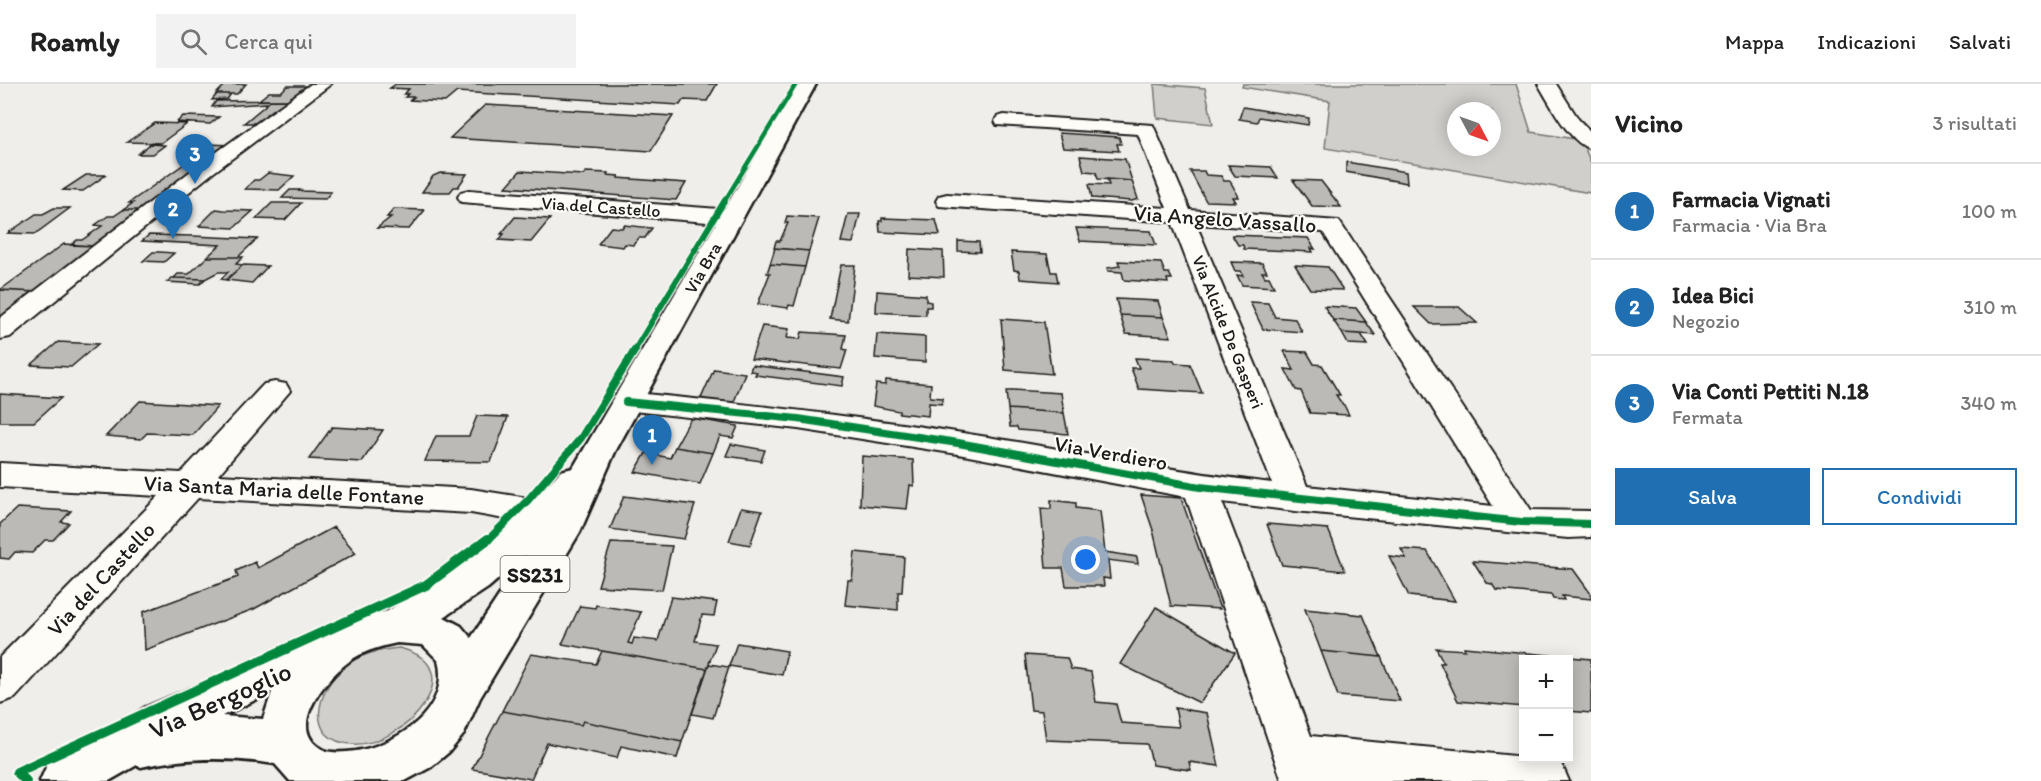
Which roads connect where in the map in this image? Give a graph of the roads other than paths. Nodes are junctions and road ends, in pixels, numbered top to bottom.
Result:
1 (322, 84) edge
2 (807, 84) edge
3 (1547, 84) edge
4 (1004, 121) dead end
5 (1591, 143) edge
6 (469, 197) dead end
7 (947, 201) dead end
8 (1181, 215) junction
9 (732, 217) junction
10 (0, 331) edge
11 (275, 391) dead end
12 (626, 402) junction
13 (0, 475) edge
14 (190, 485) junction
15 (1200, 488) junction
16 (1295, 499) junction
17 (556, 515) junction
18 (1521, 522) junction
19 (1591, 524) edge
20 (397, 626) junction
21 (324, 656) junction
22 (0, 685) edge
23 (461, 690) junction
24 (287, 744) junction
25 (118, 751) junction
26 (413, 763) edge
27 (1301, 768) edge
28 (326, 778) edge
29 (64, 781) edge
30 (1546, 781) edge

1 - 10 street
2 - 9 main road, Via Bra / SS231
3 - 5 street
4 - 8 street, Via Alcide De Gasperi
6 - 9 street, Via del Castello
7 - 8 street, Via Angelo Vassallo
8 - 16 street, Via Alcide De Gasperi
8 - 18 street, Via Angelo Vassallo
9 - 12 main road, Via Bra / SS231
11 - 14 street, Via del Castello
12 - 15 street, Via Verdiero
12 - 17 main road, Via Bra / SS231
13 - 14 street, Via Santa Maria delle Fontane
14 - 17 street, Via Santa Maria delle Fontane
14 - 22 street, Via del Castello
15 - 16 street, Via Verdiero
15 - 27 street
16 - 18 street, Via Verdiero
17 - 20 main road, Via Bra / SS231
17 - 23 main road, Via Bra / SS231
18 - 19 street, Via Verdiero
20 - 21 main road, Via Bra / SS231
20 - 23 main road, Via Bra / SS231
21 - 24 main road, Via Bra / SS231
21 - 25 main road, Via Bergoglio
23 - 26 main road, Via Bra / SS231
24 - 25 main road, Via Bergoglio
24 - 28 main road, Via Bra / SS231
25 - 29 main road, Via Bergoglio
26 - 28 main road, Via Bra / SS231
27 - 30 street

